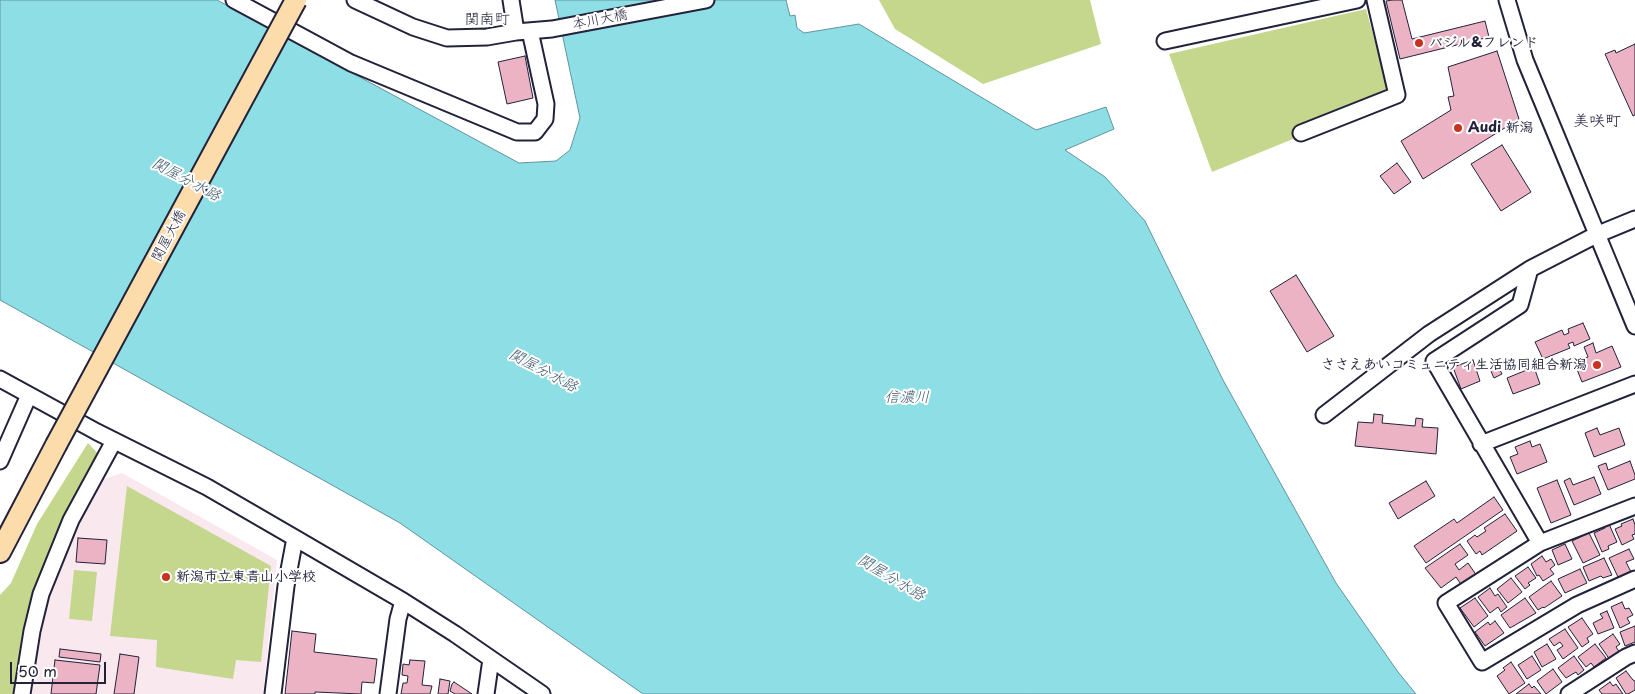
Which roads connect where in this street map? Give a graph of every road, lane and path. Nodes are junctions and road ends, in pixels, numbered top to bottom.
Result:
1 (234, 0) edge
2 (296, 0) edge
3 (356, 0) edge
4 (511, 0) edge
5 (706, 0) edge
6 (1356, 0) edge
7 (1375, 0) edge
8 (1507, 0) edge
9 (523, 31) junction
10 (1165, 41) dead end
11 (1300, 133) dead end
12 (1635, 219) edge
13 (1596, 235) junction
14 (1530, 269) junction
15 (1635, 326) edge
16 (0, 379) edge
17 (1635, 384) edge
18 (29, 395) junction
19 (1324, 416) dead end
20 (114, 441) junction
21 (1481, 444) junction
22 (0, 461) edge
23 (1635, 506) edge
24 (295, 538) junction
25 (1540, 543) junction
26 (0, 552) edge
27 (1635, 579) edge
28 (403, 601) junction
29 (1635, 653) edge
30 (491, 659) junction
31 (22, 694) edge
32 (273, 694) edge
33 (388, 694) edge
34 (486, 694) edge
35 (542, 694) edge
36 (1569, 694) edge

1 - 9 street
2 - 26 main road, 関屋大橋, bridge
3 - 9 street, 本川大橋
4 - 9 street
5 - 9 street, 本川大橋
6 - 10 street
7 - 11 street
8 - 13 street
12 - 13 street
13 - 14 street
13 - 15 street
14 - 19 street
14 - 21 street
16 - 18 street
17 - 21 street
18 - 20 street
18 - 22 street
20 - 24 street
20 - 31 street
21 - 25 street
23 - 25 street
24 - 28 street
24 - 32 street
25 - 27 street
28 - 30 street
28 - 33 street
29 - 36 street
30 - 34 street
30 - 35 street

